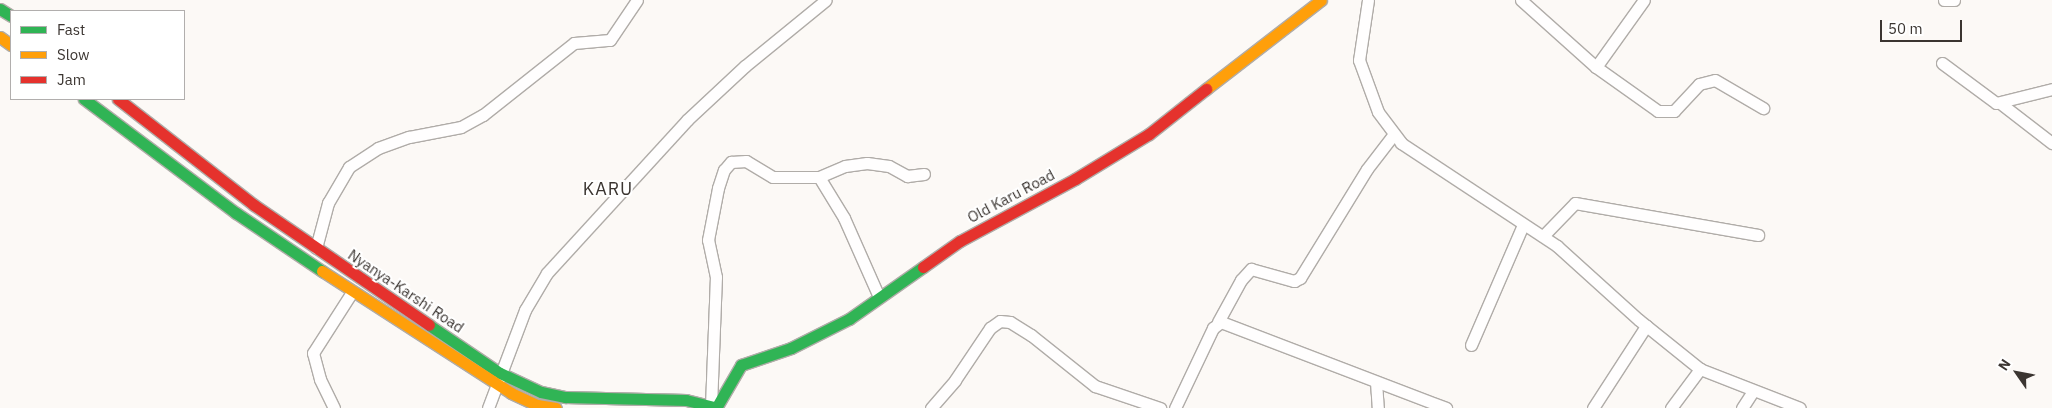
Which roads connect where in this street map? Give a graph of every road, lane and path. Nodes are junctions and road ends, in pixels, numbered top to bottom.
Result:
1 (637, 0) edge
2 (826, 0) edge
3 (1322, 0) edge
4 (1368, 0) edge
5 (1521, 0) edge
6 (1644, 0) edge
7 (1944, 0) edge
8 (1954, 0) edge
9 (1942, 63) dead end
10 (1596, 67) junction
11 (2052, 89) edge
12 (85, 100) edge
13 (119, 100) edge
14 (2000, 103) junction
15 (1763, 108) dead end
16 (1394, 134) junction
17 (2052, 143) edge
18 (924, 174) dead end
19 (818, 177) junction
20 (1523, 225) junction
21 (1543, 236) junction
22 (1758, 236) dead end
23 (316, 248) junction
24 (352, 292) junction
25 (879, 297) junction
26 (1218, 322) junction
27 (1646, 326) junction
28 (1471, 345) dead end
29 (1700, 369) junction
30 (500, 373) junction
31 (1376, 382) junction
32 (497, 385) junction
33 (1753, 391) junction
34 (536, 407) edge
35 (715, 407) edge
36 (334, 408) edge
37 (488, 408) edge
38 (556, 408) edge
39 (931, 408) edge
40 (1160, 408) edge
41 (1175, 408) edge
42 (1378, 408) edge
43 (1446, 408) edge
44 (1594, 408) edge
45 (1671, 408) edge
46 (1742, 408) edge
47 (1800, 408) edge

1 - 23 street
2 - 30 street
3 - 25 main road, Old Karu Road
4 - 16 street
5 - 10 street
6 - 10 street
7 - 8 street
9 - 14 street
10 - 15 street
11 - 14 street
12 - 24 main road, Nyanya-Karshi Road
13 - 23 main road, Nyanya-Karshi Road
14 - 17 street
16 - 20 street
16 - 26 street
18 - 19 street
19 - 25 street
19 - 35 street
20 - 21 street
20 - 28 street
21 - 22 street
21 - 27 street
23 - 30 main road, Nyanya-Karshi Road
24 - 32 main road, Nyanya-Karshi Road
24 - 36 street
25 - 35 main road, Old Karu Road
26 - 31 street
26 - 41 street
27 - 29 street
27 - 44 street
29 - 33 street
29 - 45 street
30 - 32 street
30 - 35 main road, Nyanya-Karshi Road
31 - 42 street
31 - 43 street
32 - 34 main road, Nyanya-Karshi Road
32 - 37 street
33 - 46 street
33 - 47 street
34 - 38 main road, Nyanya-Karshi Road
39 - 40 street

